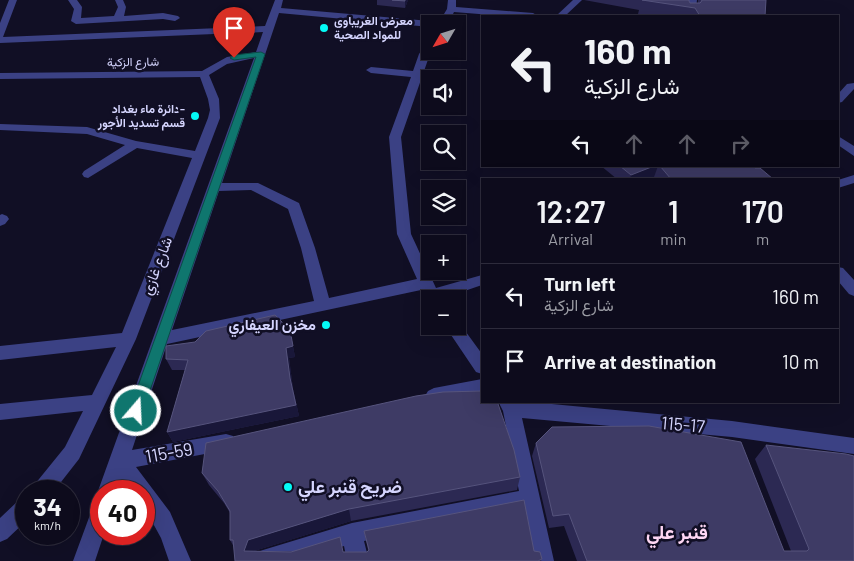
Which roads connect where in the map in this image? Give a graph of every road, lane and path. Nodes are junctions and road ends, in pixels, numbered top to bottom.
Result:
1 (13, 0) edge
2 (72, 0) edge
3 (119, 0) edge
4 (578, 0) edge
5 (693, 0) edge
6 (451, 4) edge
7 (278, 5) edge
8 (526, 15) edge
9 (561, 15) edge
10 (691, 15) edge
11 (175, 18) dead end
12 (118, 20) junction
13 (421, 23) edge
14 (269, 29) junction
15 (0, 35) edge
16 (0, 40) edge
17 (261, 54) junction
18 (422, 60) edge
19 (371, 70) dead end
20 (204, 74) junction
21 (417, 74) junction
22 (0, 76) edge
23 (854, 86) edge
24 (839, 99) edge
25 (5, 127) edge
26 (0, 138) edge
27 (839, 141) edge
28 (134, 144) junction
29 (854, 152) edge
30 (199, 155) junction
31 (88, 174) dead end
32 (854, 179) edge
33 (839, 184) edge
34 (215, 187) junction
35 (839, 273) edge
36 (481, 280) edge
37 (429, 290) edge
38 (439, 290) edge
39 (854, 290) edge
40 (421, 293) edge
41 (323, 305) junction
42 (459, 335) edge
43 (128, 339) junction
44 (162, 339) junction
45 (0, 353) edge
46 (481, 366) edge
47 (481, 386) edge
48 (416, 400) edge
49 (96, 402) junction
50 (509, 404) edge
51 (0, 412) edge
52 (245, 437) edge
53 (854, 446) edge
54 (119, 461) junction
55 (51, 480) edge
56 (112, 480) edge
57 (529, 499) junction
58 (15, 518) edge
59 (0, 532) edge
60 (352, 533) junction
61 (90, 543) edge
62 (84, 561) edge
63 (180, 561) edge
64 (263, 561) edge
65 (358, 561) edge
66 (543, 561) edge

1 - 15 street
2 - 12 street
3 - 12 street
4 - 9 street
5 - 10 street
6 - 8 street
7 - 13 street
7 - 14 street
11 - 12 street
14 - 16 street
14 - 17 street
17 - 20 street
17 - 34 street
18 - 21 street
19 - 21 street
20 - 22 street, شارع الزكية
20 - 30 street, شارع غازي
21 - 37 street
23 - 24 street
25 - 26 street
25 - 28 street
27 - 29 street
28 - 30 street
28 - 31 street
30 - 43 street, شارع غازي
32 - 33 street
34 - 41 street
34 - 44 street
35 - 39 street
36 - 38 street
40 - 41 street
41 - 44 street
42 - 46 street
43 - 45 street
43 - 49 street, شارع غازي
44 - 54 street
47 - 48 street
49 - 51 street
49 - 55 street, شارع غازي
50 - 53 street, 115-17
50 - 57 street
52 - 54 street, 115-59
54 - 56 street
54 - 63 street
57 - 60 street
57 - 66 street
58 - 59 street
60 - 64 street
60 - 65 street
61 - 62 street

